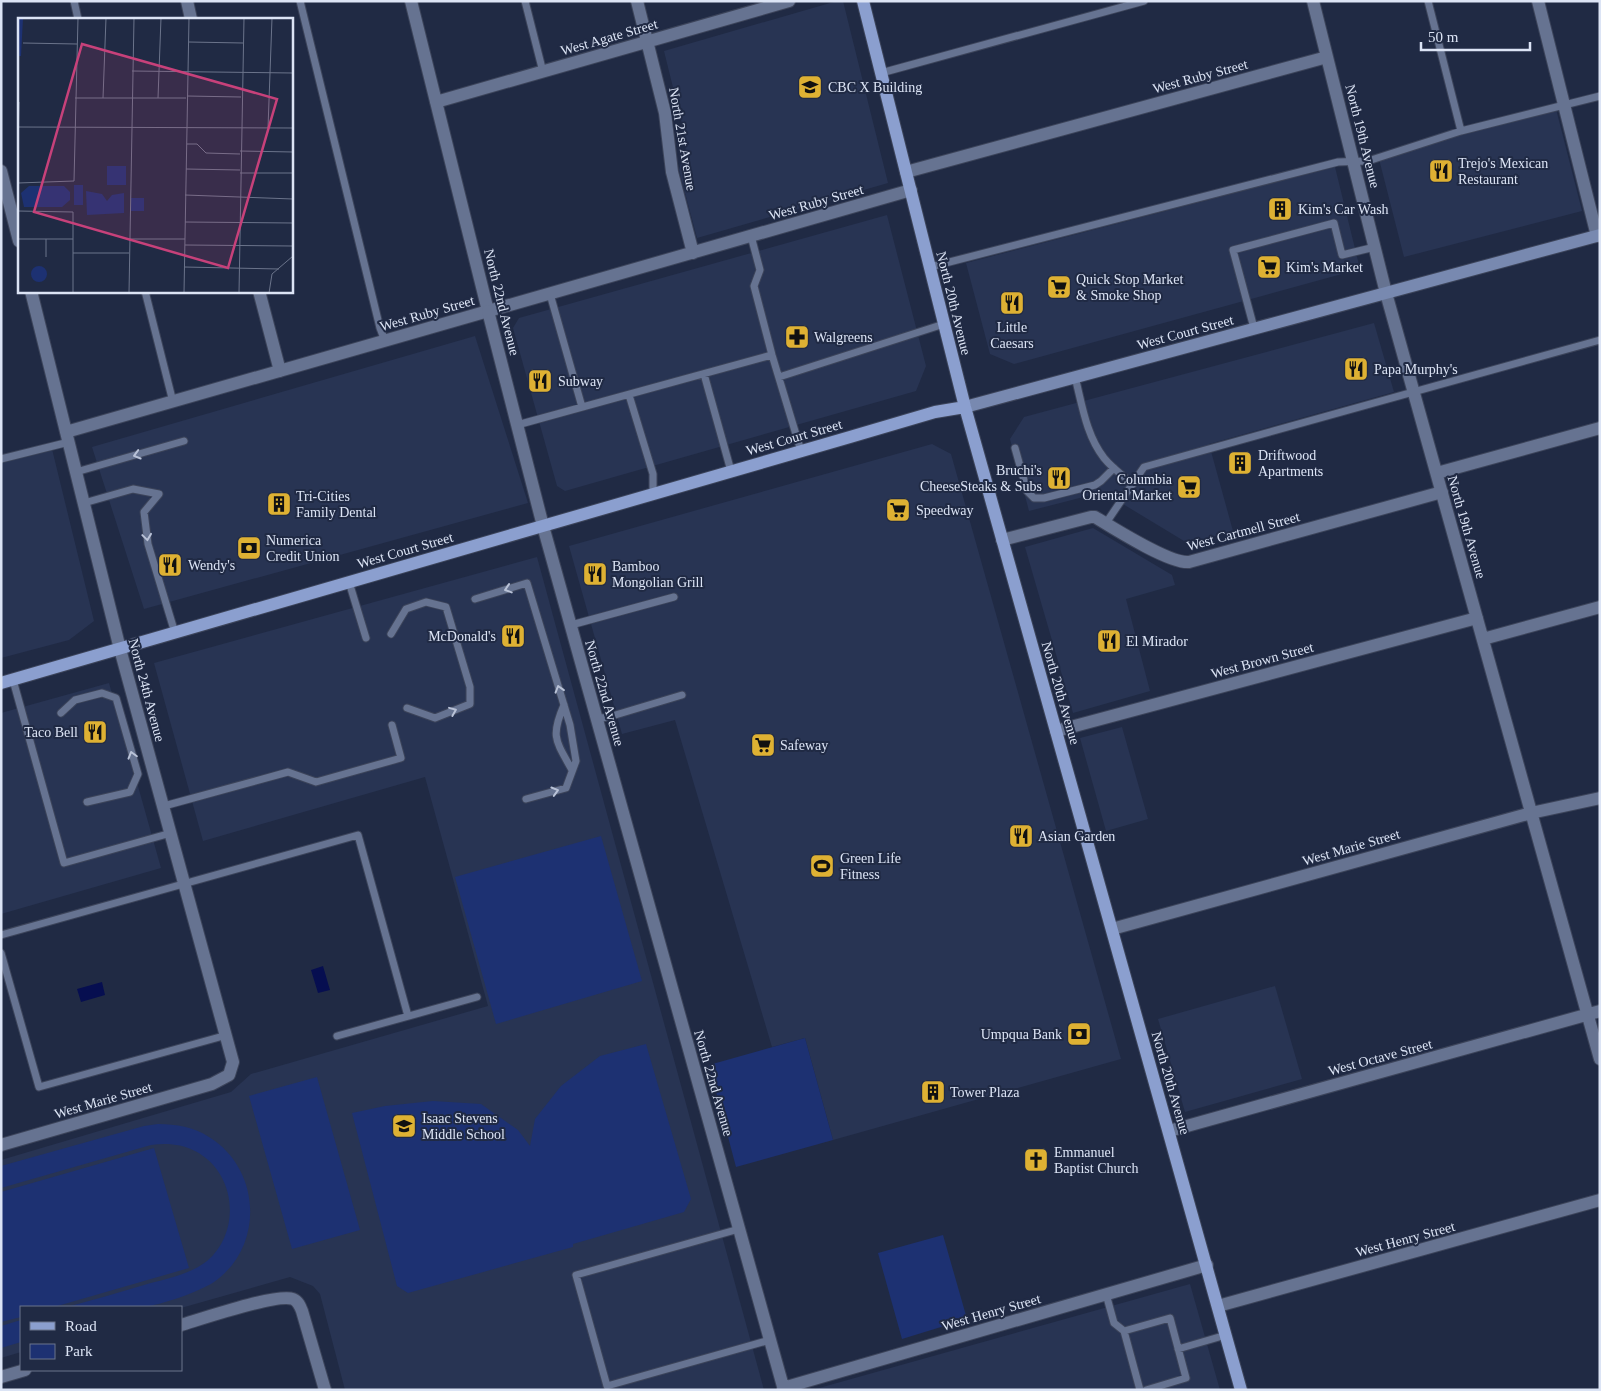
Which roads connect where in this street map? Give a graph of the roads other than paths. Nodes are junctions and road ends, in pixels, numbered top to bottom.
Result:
1 (74, 1) edge
2 (187, 1) edge
3 (300, 1) edge
4 (411, 1) edge
5 (525, 1) edge
6 (637, 1) edge
7 (789, 1) edge
8 (863, 1) edge
9 (1144, 1) edge
10 (1313, 1) edge
11 (1428, 1) edge
12 (1538, 1) edge
13 (78, 18) edge
14 (191, 18) edge
15 (647, 42) junction
16 (1328, 57) junction
17 (543, 72) junction
18 (881, 73) junction
19 (1600, 96) edge
20 (436, 102) junction
21 (1565, 106) junction
22 (1461, 132) junction
23 (1354, 161) junction
24 (1, 171) edge
25 (906, 172) junction
26 (911, 190) junction
27 (1599, 235) edge
28 (751, 236) junction
29 (18, 237) edge
30 (1375, 247) junction
31 (693, 253) junction
32 (930, 267) junction
33 (31, 292) edge
34 (145, 292) edge
35 (260, 292) edge
36 (1386, 293) junction
37 (550, 294) junction
38 (488, 311) junction
39 (944, 324) junction
40 (1254, 328) junction
41 (1600, 340) edge
42 (385, 341) junction
43 (772, 355) junction
44 (280, 371) junction
45 (704, 374) junction
46 (1074, 377) junction
47 (778, 378) junction
48 (1414, 392) junction
49 (629, 394) junction
50 (173, 402) junction
51 (582, 407) junction
52 (965, 407) junction
53 (517, 425) junction
54 (1600, 428) edge
55 (68, 437) junction
56 (184, 441) dead end
57 (1015, 448) dead end
58 (801, 451) junction
59 (1, 459) edge
60 (1114, 468) junction
61 (731, 471) junction
62 (76, 472) junction
63 (1437, 473) junction
64 (1133, 484) junction
65 (1442, 492) junction
66 (653, 494) junction
67 (84, 503) junction
68 (1106, 523) junction
69 (543, 526) junction
70 (1002, 540) junction
71 (350, 582) junction
72 (674, 597) dead end
73 (475, 599) dead end
74 (1600, 607) edge
75 (1477, 618) junction
76 (570, 625) junction
77 (175, 633) junction
78 (391, 634) dead end
79 (366, 638) dead end
80 (1483, 639) junction
81 (120, 649) junction
82 (7, 682) edge
83 (682, 695) dead end
84 (564, 705) junction
85 (407, 708) dead end
86 (61, 713) dead end
87 (597, 719) junction
88 (392, 725) dead end
89 (1056, 731) junction
90 (572, 770) junction
91 (1600, 798) edge
92 (526, 799) dead end
93 (87, 802) dead end
94 (164, 806) junction
95 (1531, 813) junction
96 (171, 833) junction
97 (185, 885) junction
98 (1112, 929) junction
99 (1, 936) edge
100 (1, 953) edge
101 (477, 997) dead end
102 (1594, 1013) edge
103 (408, 1016) junction
104 (227, 1035) junction
105 (337, 1036) dead end
106 (1600, 1059) edge
107 (212, 1084) joint
108 (1168, 1131) junction
109 (1, 1145) edge
110 (1600, 1200) edge
111 (739, 1229) junction
112 (1207, 1265) junction
113 (1106, 1294) junction
114 (1218, 1306) junction
115 (182, 1325) edge
116 (1124, 1330) junction
117 (1226, 1335) junction
118 (770, 1340) junction
119 (1178, 1349) junction
120 (22, 1371) edge
121 (1, 1377) edge
122 (783, 1389) edge
123 (325, 1390) edge
124 (1140, 1390) edge
125 (1146, 1390) edge
126 (1241, 1390) edge

1 - 13 lane
2 - 14 street
3 - 42 lane
4 - 20 street, North 22nd Avenue
5 - 17 lane
6 - 15 street, North 21st Avenue
7 - 15 street, West Agate Street
8 - 18 main road, North 20th Avenue
9 - 18 lane
10 - 16 street, North 19th Avenue
11 - 22 lane
12 - 21 street
15 - 17 street, West Agate Street
15 - 31 street, North 21st Avenue
16 - 23 street, North 19th Avenue
16 - 25 street, West Ruby Street
17 - 20 street, West Agate Street
18 - 25 main road, North 20th Avenue
19 - 21 lane
20 - 38 street, North 22nd Avenue
21 - 22 lane
21 - 27 street
22 - 23 lane
23 - 30 street, North 19th Avenue
23 - 32 lane
24 - 29 street
25 - 26 main road, North 20th Avenue
26 - 28 street, West Ruby Street
26 - 32 main road, North 20th Avenue
27 - 36 main road, West Court Street
28 - 31 street, West Ruby Street
28 - 43 lane
30 - 36 street, North 19th Avenue
30 - 40 lane
31 - 37 street, West Ruby Street
32 - 39 main road, North 20th Avenue
33 - 55 street, North 24th Avenue
34 - 50 lane
35 - 44 street
36 - 40 main road, West Court Street
36 - 48 street, North 19th Avenue
37 - 38 street, West Ruby Street
37 - 51 lane
38 - 42 street, West Ruby Street
38 - 53 street, North 22nd Avenue
39 - 47 lane
39 - 52 main road, North 20th Avenue
40 - 46 main road, West Court Street
41 - 48 lane
42 - 44 street, West Ruby Street
43 - 45 lane
43 - 47 lane
44 - 50 street, West Ruby Street
45 - 49 lane
45 - 61 lane
46 - 52 main road, West Court Street
46 - 60 lane
47 - 58 lane
48 - 63 street, North 19th Avenue
48 - 64 lane
49 - 51 lane
49 - 66 lane
50 - 55 street, West Ruby Street
51 - 53 lane
52 - 58 main road, West Court Street
52 - 70 main road, North 20th Avenue
53 - 69 street, North 22nd Avenue
54 - 63 street
55 - 59 lane
55 - 62 street, North 24th Avenue
56 -> 62 lane
57 - 60 lane
58 - 61 main road, West Court Street
60 - 64 lane
61 - 66 main road, West Court Street
62 - 67 street, North 24th Avenue
63 - 65 street, North 19th Avenue
64 - 68 lane
65 - 68 street, West Cartmell Street
65 - 75 street, North 19th Avenue
66 - 69 main road, West Court Street
67 -> 77 lane
67 - 81 street, North 24th Avenue
68 - 70 street, West Cartmell Street
69 - 71 main road, West Court Street
69 - 76 street, North 22nd Avenue
70 - 89 main road, North 20th Avenue
71 - 77 main road, West Court Street
71 - 79 lane
72 - 76 lane
84 -> 73 lane
74 - 80 street
75 - 80 street, North 19th Avenue
75 - 89 street, West Brown Street
76 - 87 street, North 22nd Avenue
77 - 81 main road, West Court Street
85 -> 78 lane
80 - 95 street, North 19th Avenue
81 - 82 main road, West Court Street
81 - 94 street, North 24th Avenue
82 - 96 lane
83 - 87 lane
84 - 90 lane
84 - 90 lane
93 -> 86 lane
87 - 111 street, North 22nd Avenue
88 - 94 lane
89 - 98 main road, North 20th Avenue
92 -> 90 lane
91 - 95 street, West Marie Street
94 - 96 street, North 24th Avenue
95 - 98 street, West Marie Street
95 - 102 street, North 19th Avenue
96 - 97 street, North 24th Avenue
97 - 99 lane
97 - 103 lane
97 - 104 street, North 24th Avenue
98 - 108 main road, North 20th Avenue
100 - 104 lane
101 - 103 lane
102 - 106 street, North 19th Avenue
102 - 108 street, West Octave Street
103 - 105 lane
104 - 107 street, North 24th Avenue
107 - 109 street, West Marie Street
108 - 112 main road, North 20th Avenue
110 - 114 street, West Henry Street
111 - 118 street, North 22nd Avenue
111 - 118 lane
112 - 113 street, West Henry Street
112 - 114 main road, North 20th Avenue
113 - 116 lane
113 - 122 street, West Henry Street
114 - 117 main road, North 20th Avenue
115 - 123 street
116 - 119 lane
116 - 124 lane
117 - 119 lane
117 - 126 main road, North 20th Avenue
118 - 122 street, North 22nd Avenue
119 - 125 lane
120 - 121 street

